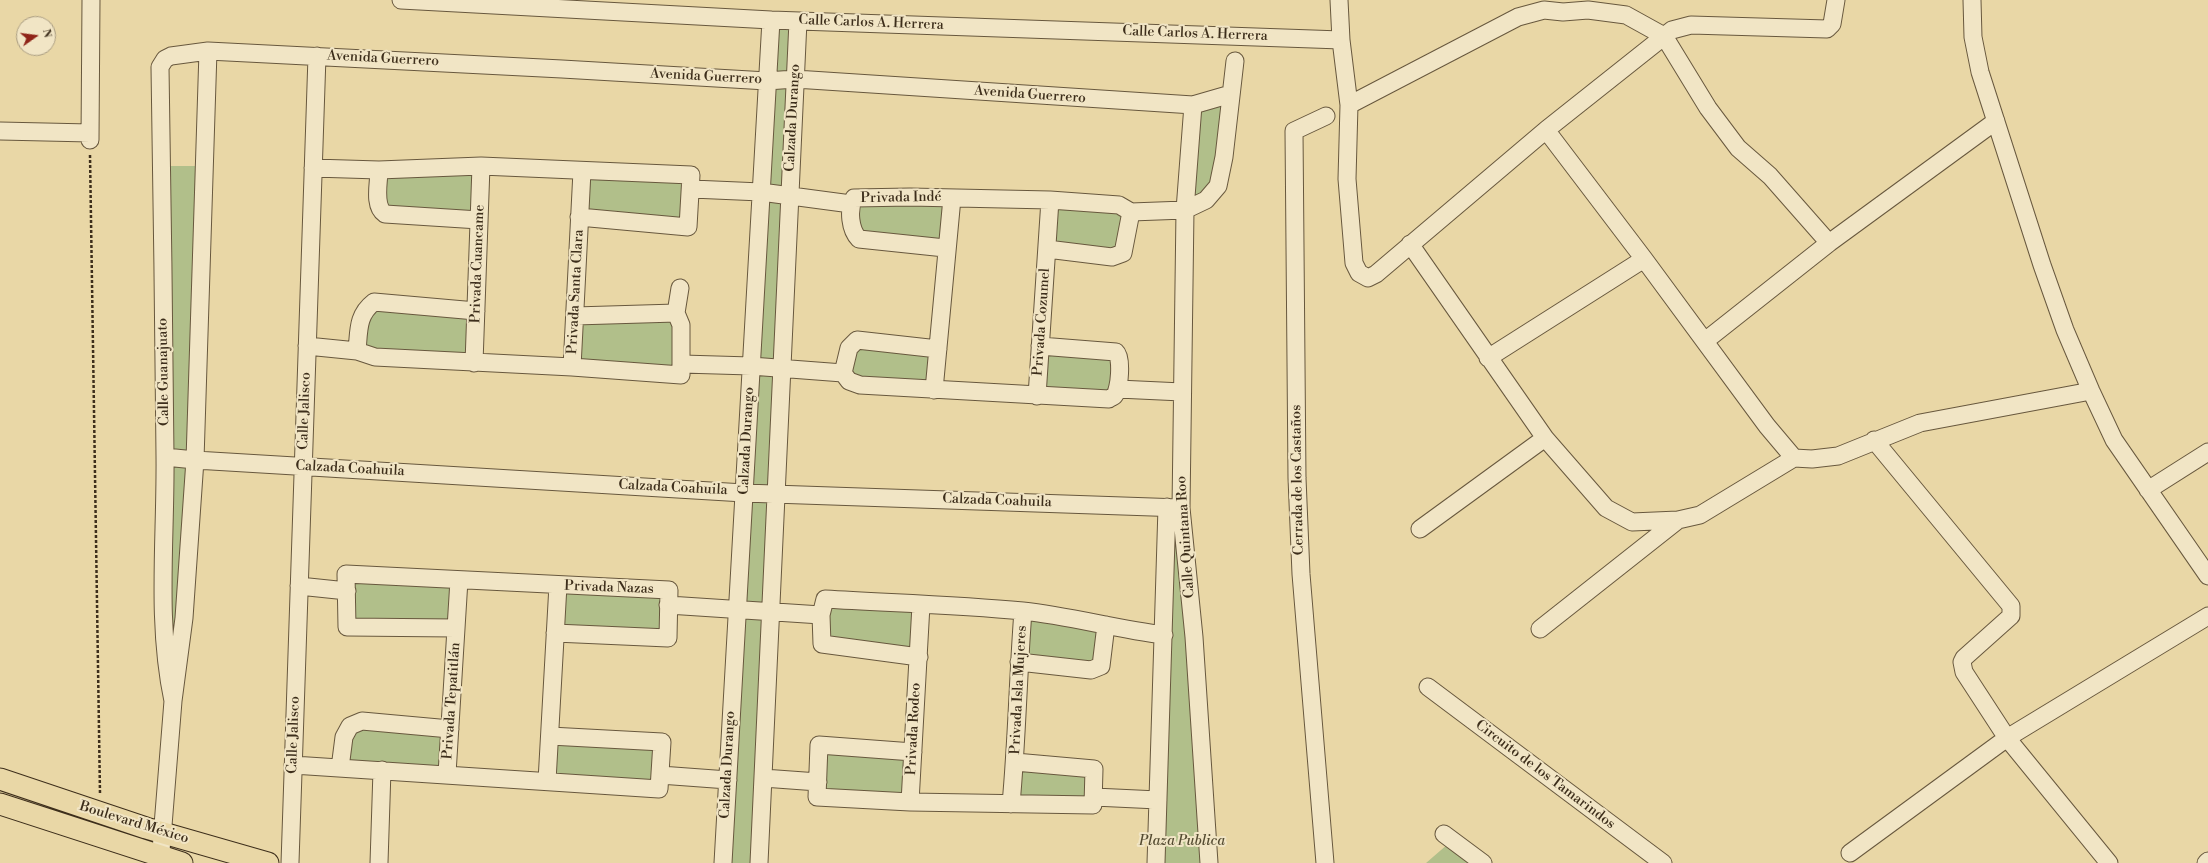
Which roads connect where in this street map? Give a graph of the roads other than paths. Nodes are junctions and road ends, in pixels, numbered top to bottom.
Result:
1 (91, 0) edge
2 (401, 0) edge
3 (1339, 0) edge
4 (1836, 0) edge
5 (1972, 0) edge
6 (770, 20) junction
7 (798, 21) junction
8 (1664, 36) junction
9 (1341, 40) junction
10 (208, 51) junction
11 (180, 54) joint
12 (317, 56) junction
13 (1235, 61) dead end
14 (795, 79) junction
15 (767, 81) junction
16 (1231, 94) junction
17 (1193, 105) junction
18 (1349, 105) junction
19 (1326, 116) dead end
20 (1996, 121) junction
21 (1546, 130) junction
22 (0, 131) edge
23 (481, 166) junction
24 (313, 168) junction
25 (380, 170) junction
26 (582, 171) junction
27 (692, 189) junction
28 (761, 192) junction
29 (790, 195) junction
30 (952, 198) junction
31 (1050, 200) junction
32 (851, 204) junction
33 (1185, 210) junction
34 (1131, 212) junction
35 (580, 217) junction
36 (479, 220) junction
37 (1829, 243) junction
38 (1410, 244) junction
39 (946, 248) junction
40 (1047, 249) junction
41 (1644, 259) junction
42 (680, 288) dead end
43 (476, 311) junction
44 (676, 313) junction
45 (574, 316) junction
46 (1705, 341) junction
47 (307, 346) junction
48 (1040, 346) junction
49 (938, 349) junction
50 (357, 351) junction
51 (1488, 358) junction
52 (474, 363) junction
53 (682, 364) junction
54 (751, 366) junction
55 (572, 367) junction
56 (782, 368) junction
57 (844, 373) junction
58 (1118, 389) junction
59 (934, 390) junction
60 (2091, 391) junction
61 (1182, 392) junction
62 (1037, 396) junction
63 (1545, 438) junction
64 (1874, 440) junction
65 (2208, 452) edge
66 (165, 457) junction
67 (1794, 458) junction
68 (195, 460) junction
69 (303, 466) junction
70 (2148, 490) junction
71 (744, 492) junction
72 (776, 493) junction
73 (1174, 508) junction
74 (1678, 520) junction
75 (1420, 529) dead end
76 (2208, 576) edge
77 (459, 580) junction
78 (558, 585) junction
79 (299, 586) junction
80 (347, 591) junction
81 (668, 604) junction
82 (921, 605) junction
83 (737, 608) junction
84 (770, 611) junction
85 (1023, 611) junction
86 (821, 615) junction
87 (2208, 616) edge
88 (1106, 625) junction
89 (456, 628) junction
90 (1540, 629) dead end
91 (555, 634) junction
92 (1164, 635) junction
93 (919, 657) junction
94 (1019, 662) junction
95 (1428, 687) dead end
96 (173, 701) junction
97 (450, 728) junction
98 (550, 736) junction
99 (2007, 738) junction
100 (913, 752) junction
101 (1015, 762) junction
102 (293, 765) junction
103 (340, 768) junction
104 (382, 770) junction
105 (447, 774) junction
106 (660, 775) junction
107 (763, 778) junction
108 (0, 779) edge
109 (728, 780) junction
110 (547, 781) junction
111 (818, 782) junction
112 (1094, 797) junction
113 (1158, 800) junction
114 (910, 802) junction
115 (0, 804) edge
116 (1011, 804) junction
117 (163, 833) junction
118 (1444, 834) dead end
119 (1850, 853) dead end
120 (160, 860) edge
121 (182, 863) edge
122 (268, 863) edge
123 (290, 863) edge
124 (379, 863) edge
125 (723, 863) edge
126 (759, 863) edge
127 (1156, 863) edge
128 (1209, 863) edge
129 (1325, 863) edge
130 (1483, 863) edge
131 (1663, 863) edge
132 (2109, 863) edge

1 - 22 street
2 - 6 street, Calle Carlos A. Herrera
3 - 9 street
4 - 8 street
5 - 20 street
6 - 7 street, Calle Carlos A. Herrera
6 - 15 street, Calzada Durango
7 - 9 street, Calle Carlos A. Herrera
7 - 14 street, Calzada Durango
8 - 18 street
8 - 21 street
8 - 37 street
9 - 18 street
10 - 11 street, Avenida Guerrero
10 - 12 street, Avenida Guerrero
10 - 68 street, Calle Guanajuato
11 - 66 street, Calle Guanajuato
12 - 15 street, Avenida Guerrero
12 - 24 street, Calle Jalisco
13 - 16 street
14 - 15 street, Avenida Guerrero
14 - 17 street, Avenida Guerrero
14 - 29 street, Calzada Durango
15 - 28 street, Calzada Durango
16 - 17 street, Avenida Guerrero
16 - 33 street
17 - 33 street, Calle Quintana Roo
18 - 38 street
19 - 129 street, Cerrada de los Castaños
20 - 37 street
20 - 60 street
21 - 38 street
21 - 41 street
23 - 25 street
23 - 26 street
23 - 36 street, Privada Cuancame
24 - 25 street
24 - 47 street, Calle Jalisco
25 - 36 street
26 - 27 street
26 - 35 street, Privada Santa Clara
27 - 28 street
27 - 35 street, Privada Santa Clara
28 - 29 street, Privada Indé
28 - 54 street, Calzada Durango
29 - 32 street, Privada Indé
29 - 56 street, Calzada Durango
30 - 31 street
30 - 32 street, Privada Indé
30 - 39 street, Privada Indé
31 - 34 street
31 - 40 street, Privada Cozumel
32 - 39 street, Privada Indé
33 - 34 street
33 - 61 street, Calle Quintana Roo
34 - 40 street, Privada Cozumel
35 - 45 street, Privada Santa Clara
36 - 43 street, Privada Cuancame
37 - 46 street
38 - 51 street
39 - 49 street, Privada Indé
40 - 48 street, Privada Cozumel
41 - 46 street
41 - 51 street
42 - 44 street
43 - 50 street
43 - 52 street, Privada Cuancame
44 - 45 street
44 - 53 street
45 - 55 street, Privada Santa Clara
46 - 67 street
47 - 50 street
47 - 69 street, Calle Jalisco
48 - 58 street
48 - 62 street, Privada Cozumel
49 - 57 street
49 - 59 street, Privada Indé
50 - 52 street
51 - 63 street
52 - 55 street
53 - 54 street
53 - 55 street
54 - 56 street
54 - 71 street, Calzada Durango
56 - 57 street
56 - 72 street, Calzada Durango
57 - 59 street
58 - 61 street
58 - 62 street
59 - 62 street
60 - 64 street
60 - 70 street
61 - 73 street, Calle Quintana Roo
63 - 74 street
63 - 75 street
64 - 67 street
64 - 99 street
65 - 70 street
66 - 68 street, Calzada Coahuila
66 - 96 street, Calle Guanajuato
67 - 74 street
68 - 69 street, Calzada Coahuila
68 - 96 street, Calle Guanajuato
69 - 71 street, Calzada Coahuila
69 - 79 street, Calle Jalisco
70 - 76 street
71 - 72 street, Calzada Coahuila
71 - 83 street, Calzada Durango
72 - 73 street, Calzada Coahuila
72 - 84 street, Calzada Durango
73 - 92 street, Calle Quintana Roo
73 - 128 street, Calle Quintana Roo
74 - 90 street
77 - 78 street
77 - 80 street, Privada Tepatitlán
77 - 89 street, Privada Tepatitlán
78 - 81 street, Privada Nazas
78 - 91 street, Privada Nazas
79 - 80 street
79 - 102 street, Calle Jalisco
80 - 89 street, Privada Tepatitlán
81 - 83 street, Privada Nazas
81 - 91 street, Privada Nazas
82 - 85 street
82 - 86 street
82 - 93 street, Privada Rodeo
83 - 84 street, Privada Nazas
83 - 109 street, Calzada Durango
84 - 86 street, Privada Nazas
84 - 107 street, Calzada Durango
85 - 88 street, Privada Isla Mujeres
85 - 94 street, Privada Isla Mujeres
86 - 93 street
87 - 99 street
88 - 92 street, Privada Isla Mujeres
88 - 94 street
89 - 97 street, Privada Tepatitlán
91 - 98 street, Privada Nazas
92 - 113 street, Calle Quintana Roo
93 - 100 street, Privada Rodeo
94 - 101 street, Privada Isla Mujeres
95 - 131 street, Circuito de los Tamarindos
96 - 117 street, Calle Guanajuato
97 - 103 street
97 - 105 street, Privada Tepatitlán
98 - 106 street
98 - 110 street, Privada Nazas
99 - 119 street
99 - 132 street
100 - 111 street
100 - 114 street, Privada Rodeo
101 - 112 street
101 - 116 street, Privada Isla Mujeres
102 - 103 street
102 - 123 street, Calle Jalisco
103 - 104 street
104 - 105 street
104 - 124 street
105 - 110 street
106 - 109 street
106 - 110 street
107 - 111 street
107 - 126 street, Calzada Durango
108 - 117 main road, Boulevard México
109 - 125 street, Calzada Durango
111 - 114 street
112 - 113 street
112 - 116 street
113 - 127 street, Calle Quintana Roo
114 - 116 street
115 - 120 main road, Boulevard México
117 - 120 street, Calle Guanajuato
117 - 122 main road, Boulevard México
118 - 130 street
120 - 121 main road, Boulevard México

